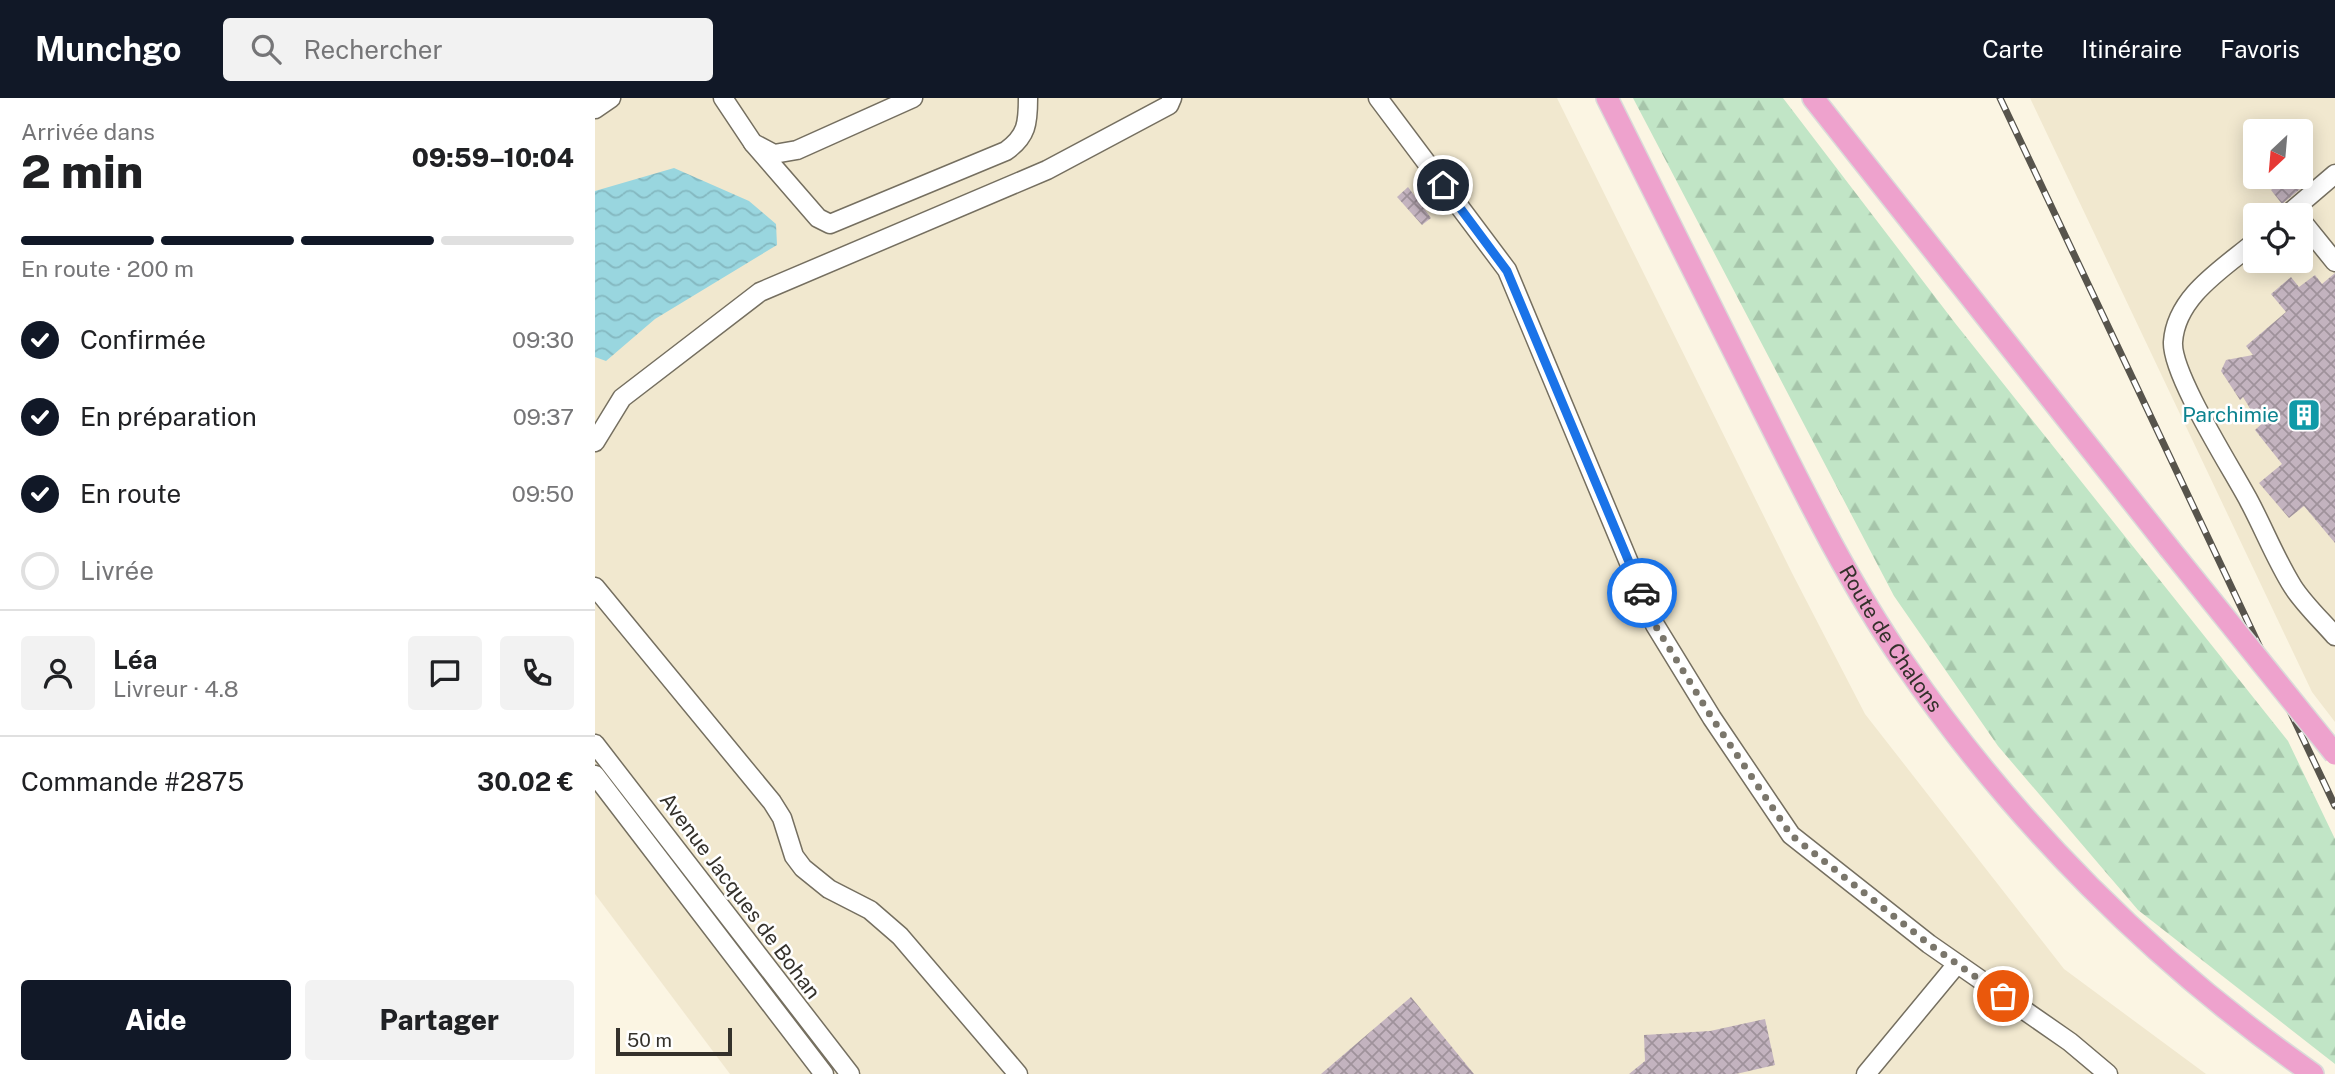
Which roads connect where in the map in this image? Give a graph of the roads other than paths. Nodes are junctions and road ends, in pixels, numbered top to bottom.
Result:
1 (611, 98) edge
2 (723, 98) edge
3 (913, 98) edge
4 (1028, 98) edge
5 (1171, 98) edge
6 (1378, 98) edge
7 (1607, 98) edge
8 (1813, 98) edge
9 (595, 109) edge
10 (753, 143) junction
11 (2335, 174) edge
12 (2307, 203) edge
13 (2313, 236) edge
14 (2243, 253) edge
15 (2335, 262) edge
16 (595, 442) edge
17 (595, 587) edge
18 (2335, 636) edge
19 (595, 744) edge
20 (2335, 754) edge
21 (595, 775) edge
22 (1957, 964) junction
23 (824, 1074) edge
24 (851, 1074) edge
25 (1018, 1074) edge
26 (1866, 1074) edge
27 (2108, 1074) edge
28 (2313, 1074) edge

1 - 9 street
2 - 10 street
3 - 10 street
4 - 10 street
5 - 16 street
6 - 22 street
7 - 28 main road, Route de Chalons
8 - 20 main road, bridge
11 - 12 street
13 - 15 street
14 - 18 street
17 - 25 street
19 - 24 street, Avenue Jacques de Bohan
21 - 23 street, Avenue Jacques de Bohan
22 - 26 street
22 - 27 street

